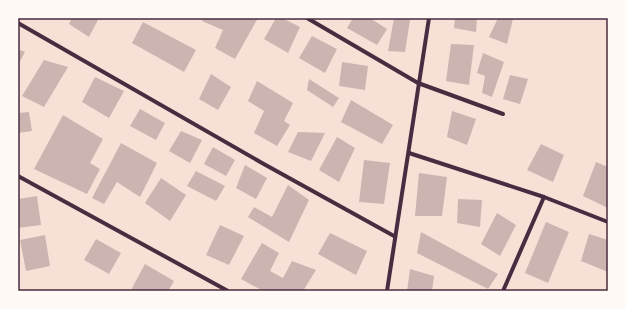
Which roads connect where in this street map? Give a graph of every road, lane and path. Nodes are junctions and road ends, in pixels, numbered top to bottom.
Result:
1 (307, 18) edge
2 (429, 18) edge
3 (18, 23) edge
4 (418, 83) junction
5 (503, 114) dead end
6 (409, 153) junction
7 (18, 176) edge
8 (544, 197) junction
9 (608, 222) edge
10 (394, 236) junction
11 (228, 291) edge
12 (387, 291) edge
13 (503, 291) edge

1 - 4 street
2 - 4 street
3 - 10 street
4 - 5 street
4 - 6 street
6 - 8 street
6 - 10 street
7 - 11 street
8 - 9 street
8 - 13 street
10 - 12 street

